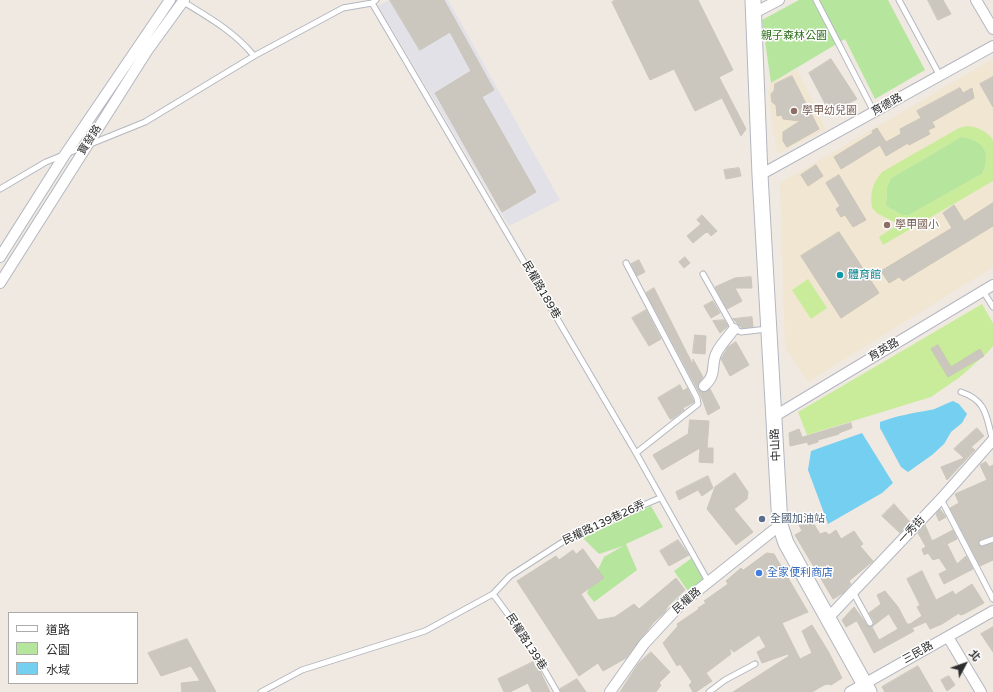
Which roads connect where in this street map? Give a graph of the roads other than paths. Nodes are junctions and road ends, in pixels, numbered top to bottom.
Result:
1 (170, 0) edge
2 (183, 0) edge
3 (778, 0) edge
4 (816, 0) edge
5 (898, 0) edge
6 (976, 0) edge
7 (374, 2) edge
8 (753, 7) edge
9 (993, 30) edge
10 (993, 46) edge
11 (254, 56) junction
12 (940, 76) junction
13 (874, 112) junction
14 (86, 146) junction
15 (64, 156) junction
16 (760, 175) junction
17 (0, 189) edge
18 (0, 257) edge
19 (626, 262) dead end
20 (704, 274) dead end
21 (0, 283) edge
22 (993, 285) edge
23 (983, 291) junction
24 (993, 307) edge
25 (734, 329) junction
26 (769, 329) junction
27 (704, 386) dead end
28 (962, 392) dead end
29 (774, 416) junction
30 (993, 440) edge
31 (636, 454) junction
32 (660, 498) junction
33 (941, 499) junction
34 (780, 525) junction
35 (993, 539) edge
36 (982, 543) dead end
37 (709, 583) junction
38 (853, 592) junction
39 (493, 594) junction
40 (993, 599) edge
41 (993, 611) edge
42 (829, 617) junction
43 (870, 623) dead end
44 (948, 637) junction
45 (755, 664) dead end
46 (867, 688) edge
47 (260, 692) edge
48 (557, 692) edge
49 (610, 692) edge
50 (709, 692) edge
51 (850, 692) edge
52 (981, 692) edge

1 - 15 street, 寶發路
2 - 11 lane
2 - 14 street, 寶發路
3 - 8 street
4 - 13 lane
5 - 12 lane
6 - 9 street
7 - 11 lane
7 - 31 lane, 民權路189巷
8 - 16 main road, 中山路
10 - 12 street, 育德路
11 - 14 lane
12 - 13 street, 育德路
13 - 16 street, 育德路
14 - 15 lane
14 - 21 street, 寶發路
15 - 17 lane
15 - 18 street, 寶發路
16 - 26 main road, 中山路
19 - 31 lane
20 - 25 lane
22 - 23 street, 育英路
23 - 24 lane
23 - 29 street, 育英路
25 - 26 lane
25 - 27 street
26 - 29 main road, 中山路
28 - 30 lane
29 - 34 main road, 中山路
30 - 33 street, 一秀街
31 - 32 lane, 民權路189巷
32 - 37 lane, 民權路189巷
32 - 39 lane, 民權路139巷26弄
33 - 38 street, 一秀街
33 - 40 lane
34 - 37 street, 民權路
34 - 42 main road, 中山路
35 - 36 lane
37 - 49 street, 民權路
38 - 42 street, 一秀街
38 - 43 lane
39 - 47 lane, 民權路139巷26弄
39 - 48 lane, 民權路139巷
41 - 44 street, 三民路
42 - 46 main road, 中山路
44 - 46 street, 三民路
44 - 52 street
45 - 50 lane
46 - 51 street, 三民路

